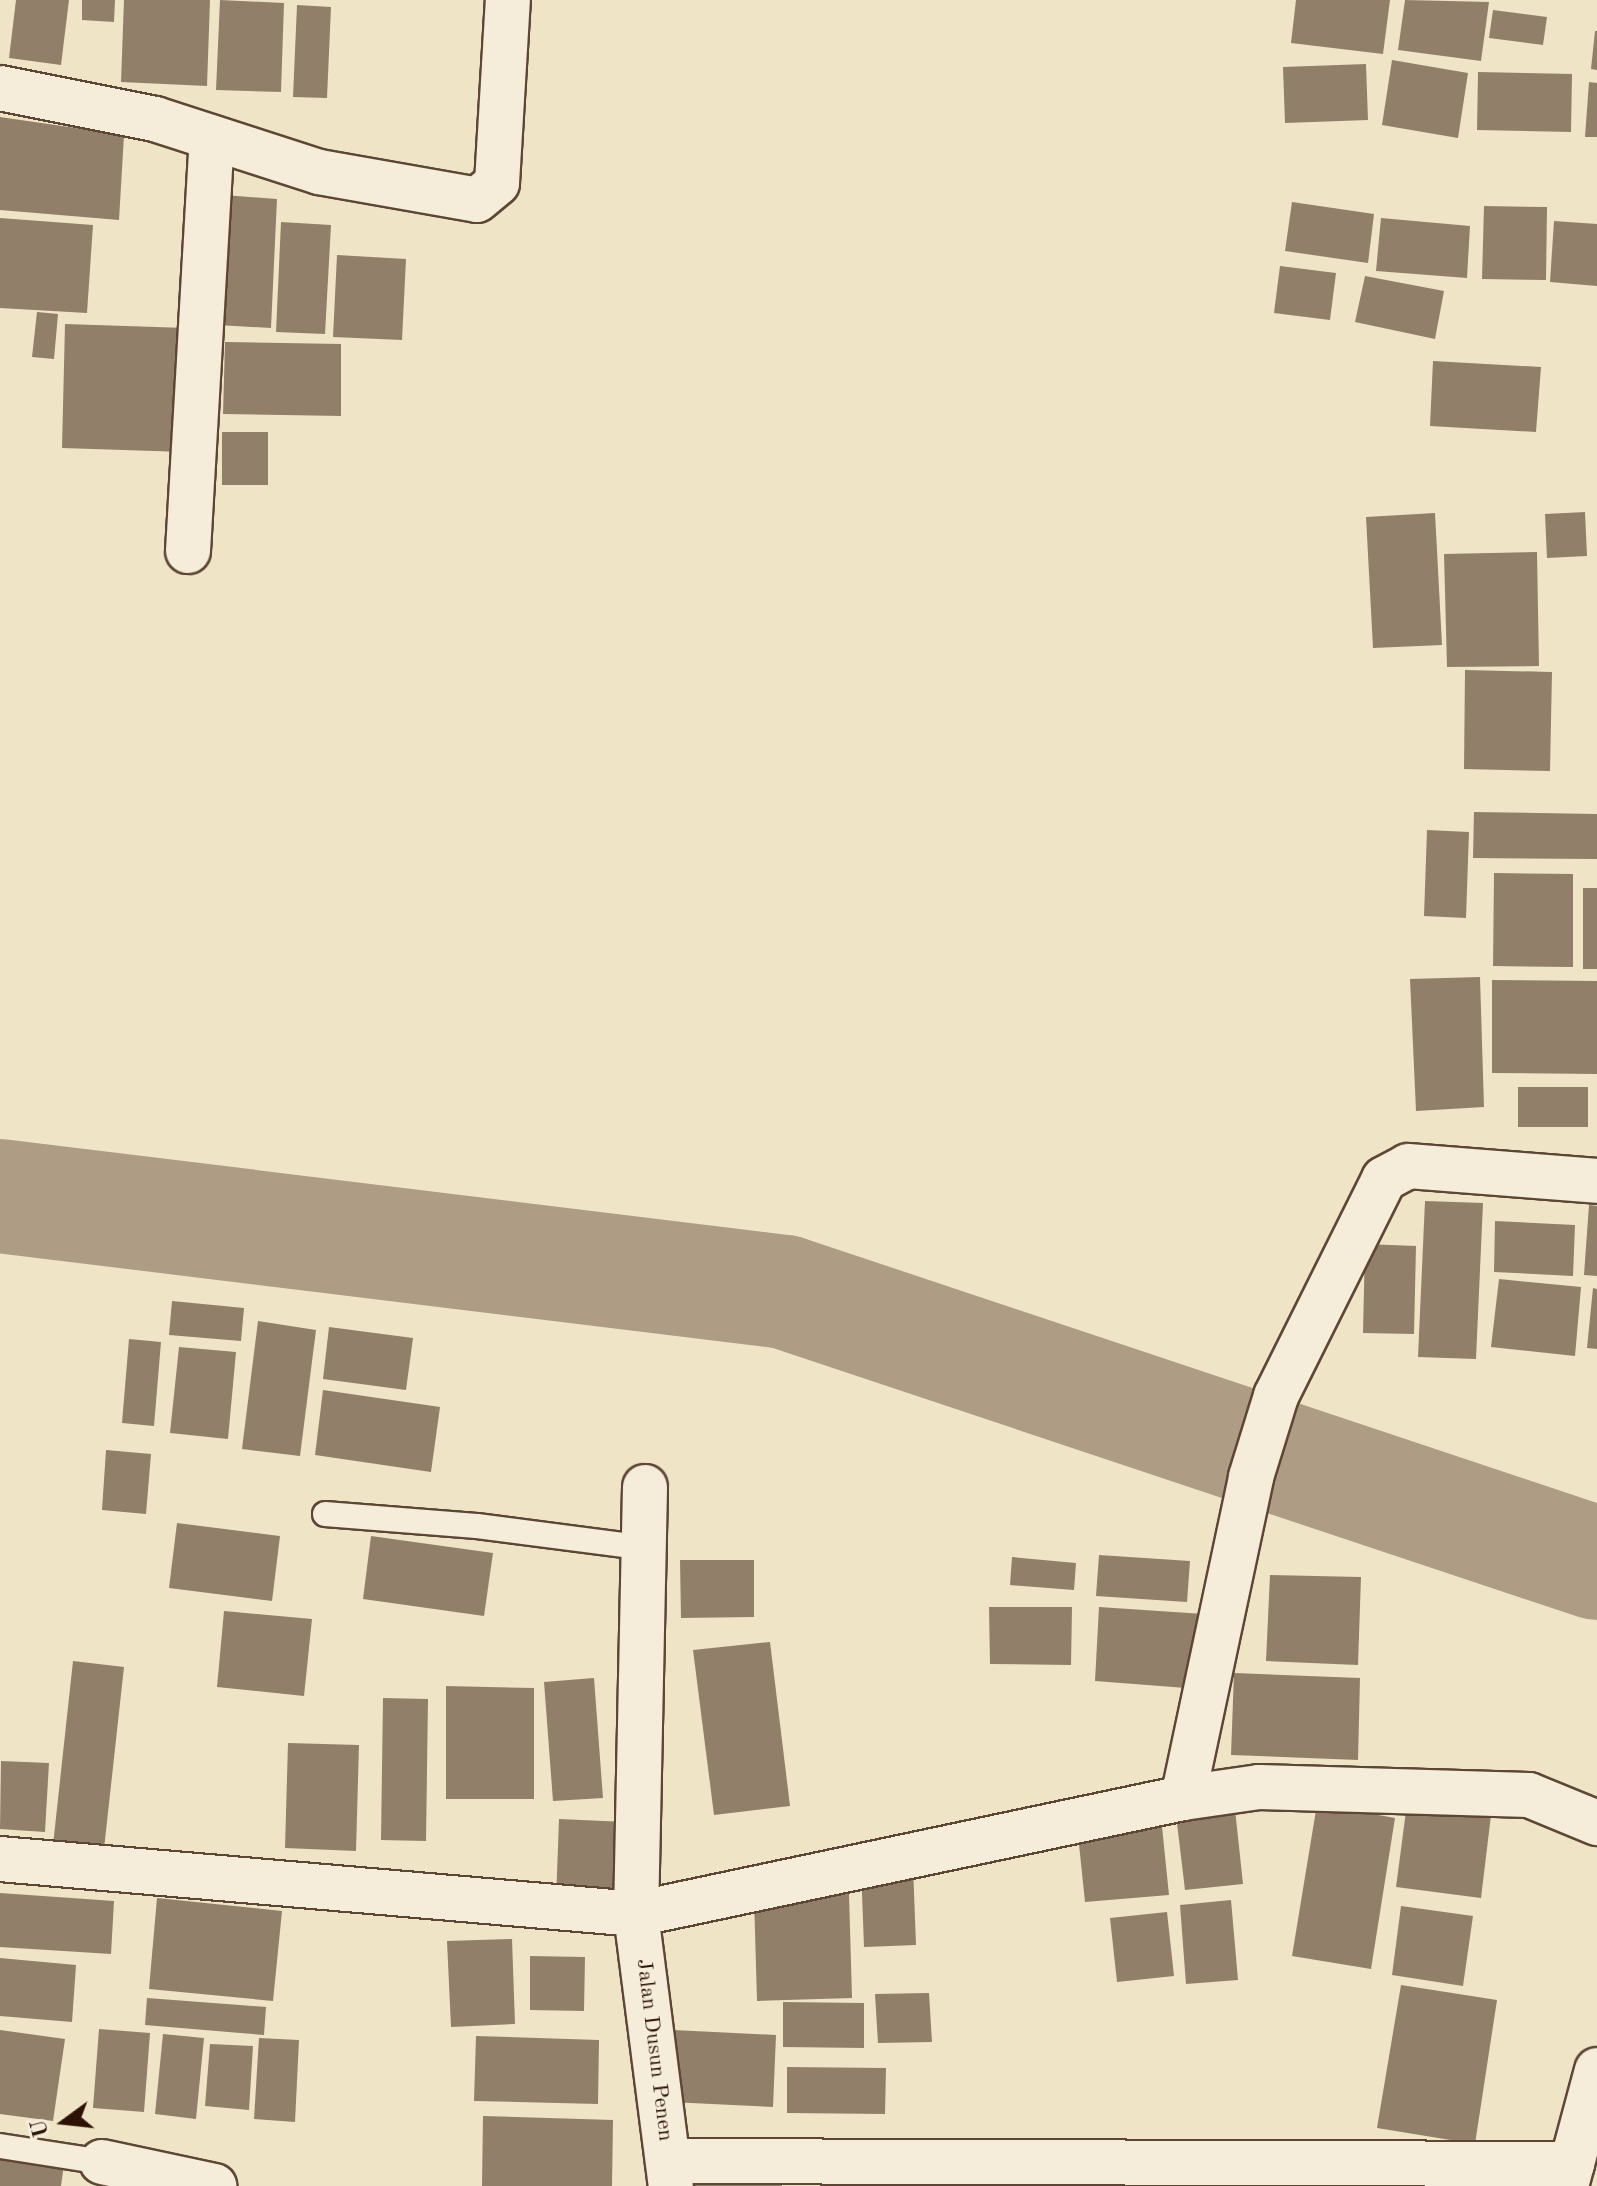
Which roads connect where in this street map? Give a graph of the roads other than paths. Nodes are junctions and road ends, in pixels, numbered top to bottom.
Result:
1 (508, 0) edge
2 (0, 88) edge
3 (212, 138) junction
4 (188, 551) dead end
5 (1597, 1181) edge
6 (645, 1487) dead end
7 (325, 1514) dead end
8 (646, 1548) junction
9 (1183, 1798) junction
10 (1597, 1823) edge
11 (0, 1859) edge
12 (636, 1914) junction
13 (1597, 2070) edge
14 (0, 2146) edge
15 (102, 2162) joint
16 (670, 2173) edge
17 (1569, 2175) edge
18 (214, 2186) edge

1 - 3 street
2 - 3 street
3 - 4 street
5 - 9 street
6 - 8 street, Jalan Dusun Penen
7 - 8 lane
8 - 12 street, Jalan Dusun Penen
9 - 10 street
9 - 12 street
11 - 12 street
12 - 16 street, Jalan Dusun Penen
13 - 17 street
14 - 15 lane
15 - 18 street
16 - 17 street

